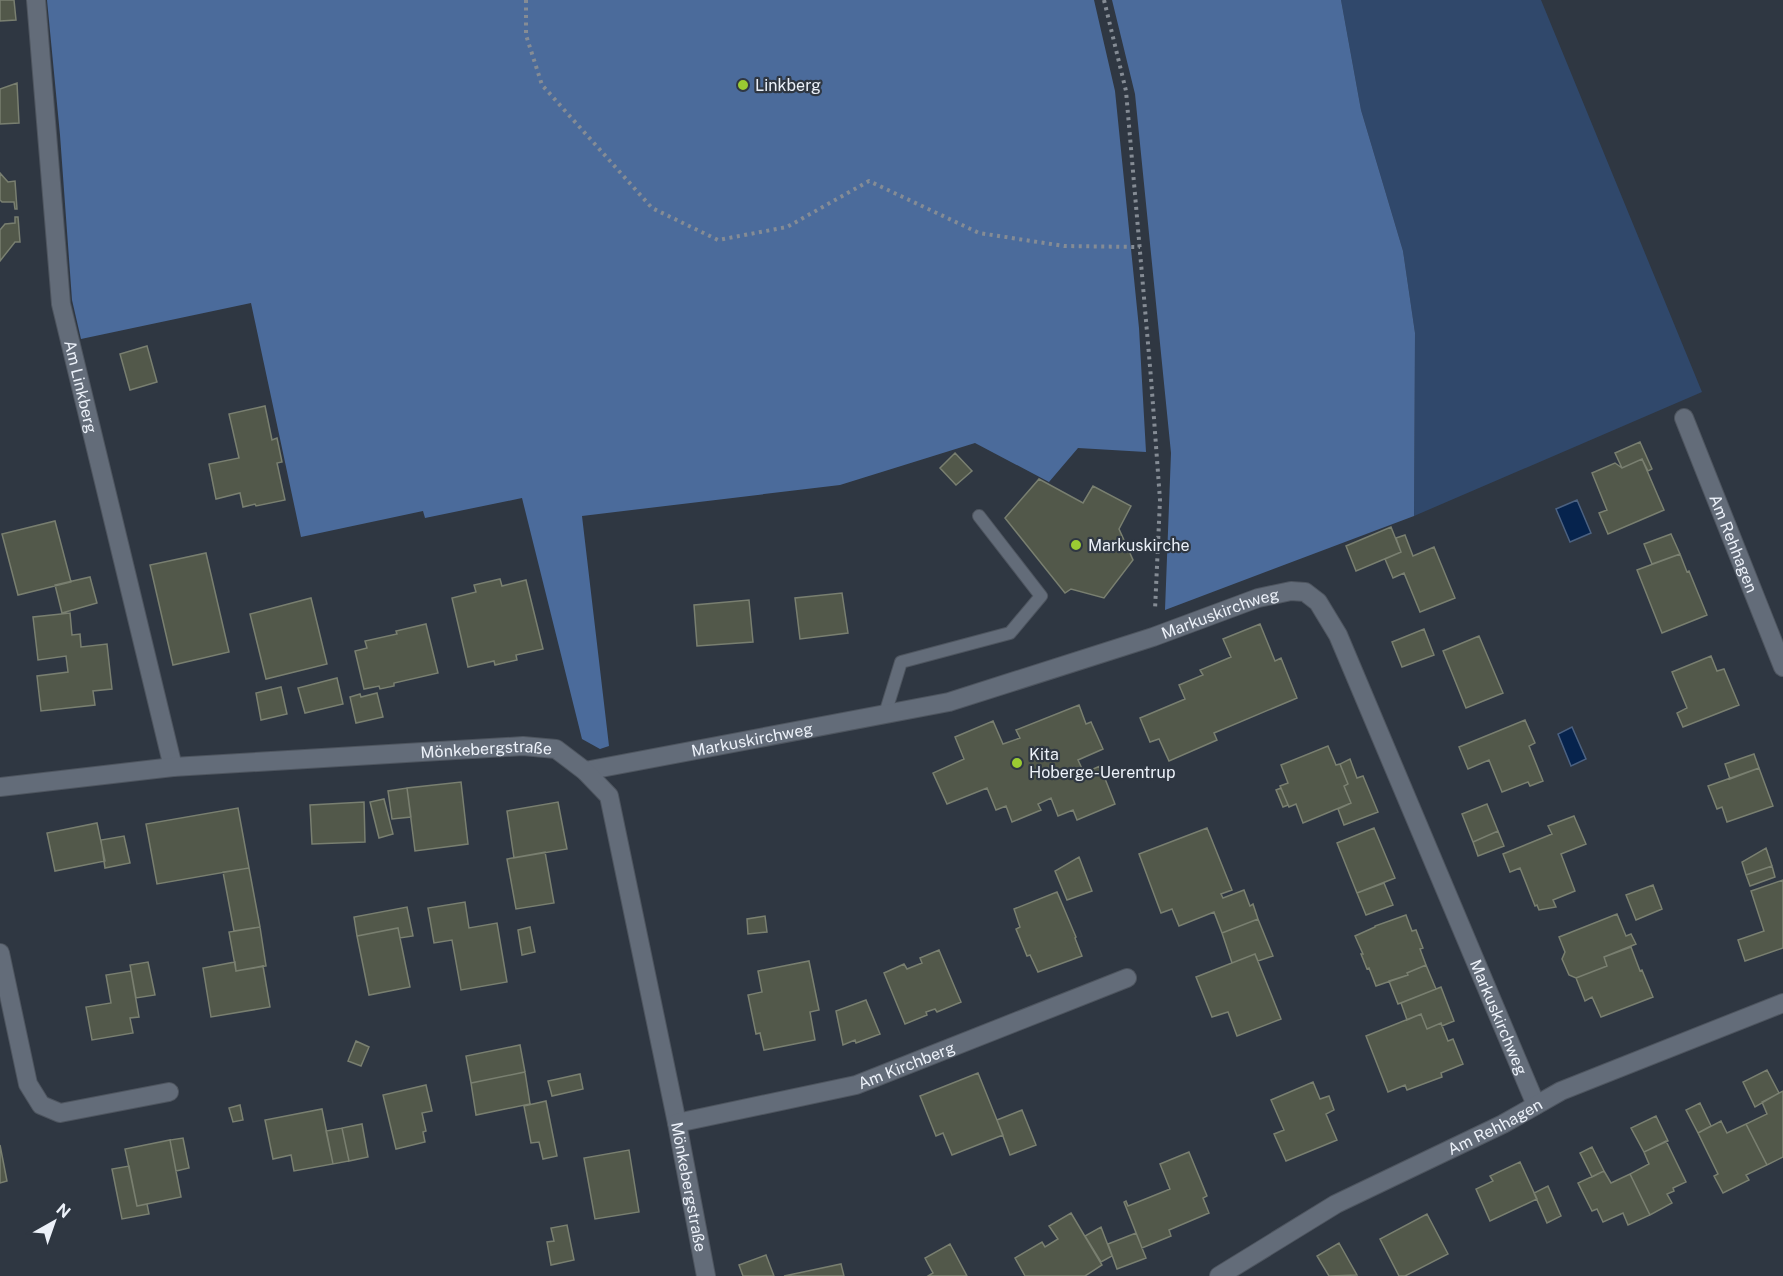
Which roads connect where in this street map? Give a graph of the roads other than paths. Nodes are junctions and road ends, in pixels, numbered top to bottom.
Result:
1 (36, 0) edge
2 (1684, 418) dead end
3 (979, 516) dead end
4 (1783, 667) edge
5 (885, 714) junction
6 (173, 767) junction
7 (585, 771) junction
8 (0, 787) edge
9 (0, 953) edge
10 (1128, 978) dead end
11 (1783, 1003) edge
12 (169, 1092) dead end
13 (1536, 1105) junction
14 (678, 1123) junction
15 (706, 1276) edge
16 (1219, 1276) edge

1 - 6 street, Am Linkberg
2 - 4 street, Am Rehhagen
3 - 5 lane
5 - 7 street, Markuskirchweg
5 - 13 street, Markuskirchweg
6 - 7 street, Mönkebergstraße
6 - 8 street, Mönkebergstraße
7 - 14 street, Mönkebergstraße
9 - 12 street
10 - 14 street, Am Kirchberg
11 - 13 street, Am Rehhagen
13 - 16 street, Am Rehhagen
14 - 15 street, Mönkebergstraße

